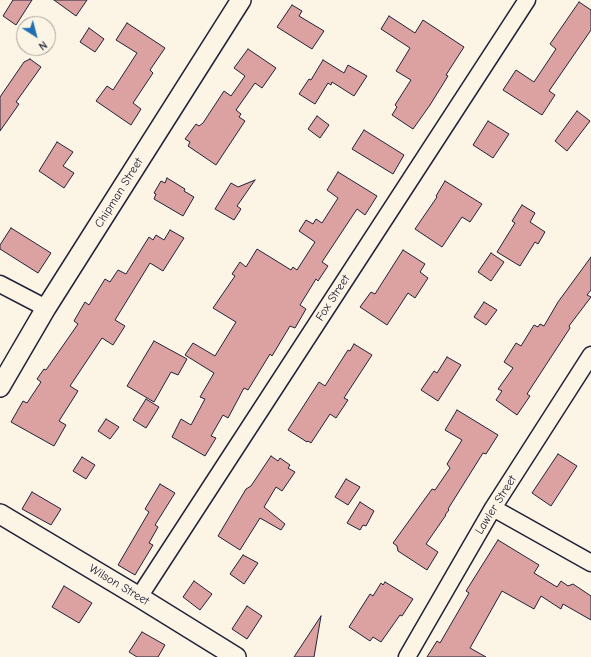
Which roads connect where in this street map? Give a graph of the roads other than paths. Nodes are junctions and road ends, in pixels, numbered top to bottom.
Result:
1 (241, 0) edge
2 (527, 0) edge
3 (0, 284) edge
4 (46, 308) junction
5 (591, 355) edge
6 (0, 387) edge
7 (493, 508) junction
8 (0, 514) edge
9 (591, 563) edge
10 (139, 597) junction
11 (236, 657) edge
12 (407, 657) edge

1 - 4 street, Chipman Street
2 - 10 street, Fox Street
3 - 4 street
4 - 6 street, Chipman Street
5 - 7 street, Lawler Street
7 - 9 street
7 - 12 street, Lawler Street
8 - 10 street, Wilson Street
10 - 11 street, Wilson Street

